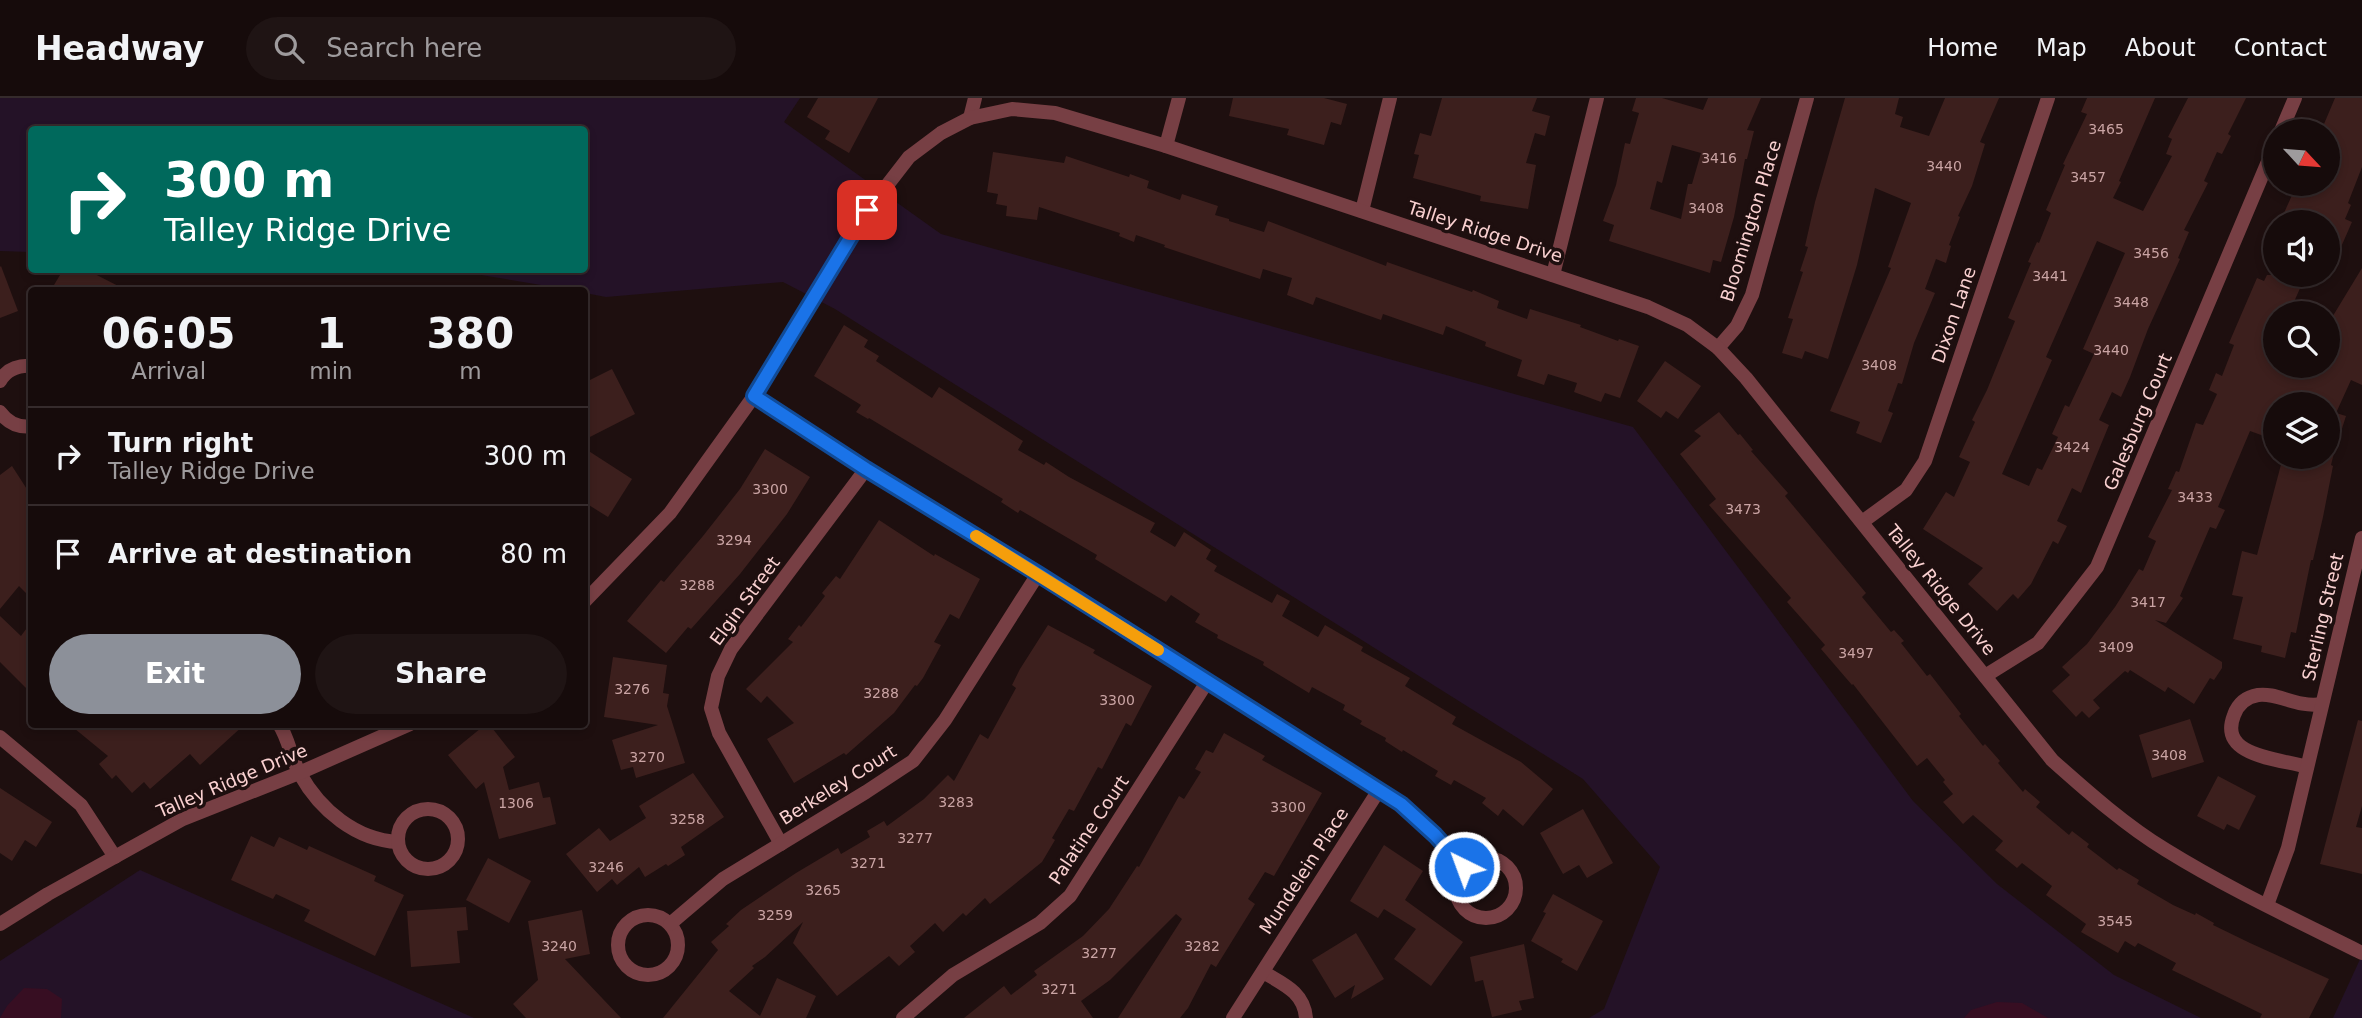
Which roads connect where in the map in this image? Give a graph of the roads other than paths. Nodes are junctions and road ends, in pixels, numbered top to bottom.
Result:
1 (975, 98) edge
2 (1180, 98) edge
3 (1390, 98) edge
4 (1597, 98) edge
5 (1807, 98) edge
6 (2048, 98) edge
7 (2295, 98) edge
8 (970, 118) junction
9 (2286, 119) edge
10 (1167, 146) junction
11 (2263, 173) edge
12 (1362, 211) junction
13 (1553, 275) junction
14 (1717, 348) junction
15 (28, 366) edge
16 (0, 381) edge
17 (754, 396) junction
18 (0, 412) edge
19 (28, 426) edge
20 (866, 469) junction
21 (1861, 522) junction
22 (2362, 538) edge
23 (1038, 574) junction
24 (588, 597) edge
25 (1985, 676) junction
26 (1207, 682) junction
27 (2322, 704) junction
28 (281, 728) edge
29 (401, 728) edge
30 (0, 737) edge
31 (2307, 767) junction
32 (299, 773) junction
33 (1379, 790) junction
34 (398, 842) junction
35 (781, 844) junction
36 (115, 857) junction
37 (1464, 867) junction
38 (2267, 905) junction
39 (0, 924) edge
40 (670, 924) junction
41 (2362, 953) edge
42 (1262, 972) junction
43 (903, 1018) edge
44 (1233, 1018) edge
45 (1306, 1018) edge

1 - 8 street
2 - 10 street
3 - 12 street
4 - 13 street
5 - 14 street, Bloomington Place
6 - 21 street, Dixon Lane
7 - 9 street
8 - 10 street, Talley Ridge Drive
8 - 17 street, Talley Ridge Drive
10 - 12 street, Talley Ridge Drive
11 - 25 street, Galesburg Court
12 - 13 street, Talley Ridge Drive
13 - 14 street, Talley Ridge Drive
14 - 21 street, Talley Ridge Drive
15 - 16 street
17 - 20 street
17 - 24 street, Talley Ridge Drive
18 - 19 street
20 - 23 street
20 - 35 street, Elgin Street
21 - 25 street, Talley Ridge Drive
22 - 27 street, Sterling Street
23 - 26 street
23 - 35 street, Berkeley Court
25 - 38 street, Talley Ridge Drive
26 - 33 street
26 - 43 street, Palatine Court
27 - 31 street, Sterling Street
27 - 31 street, Sterling Street
28 - 32 street
29 - 32 street, Talley Ridge Drive
30 - 36 street
31 - 38 street, Sterling Street
32 - 34 street
32 - 36 street, Talley Ridge Drive
33 - 37 street
33 - 42 street, Mundelein Place
34 - 34 street
35 - 40 street, Berkeley Court
36 - 39 street, Talley Ridge Drive
37 - 37 street
38 - 41 street, Talley Ridge Drive
40 - 40 street
42 - 44 street, Mundelein Place
42 - 45 street

